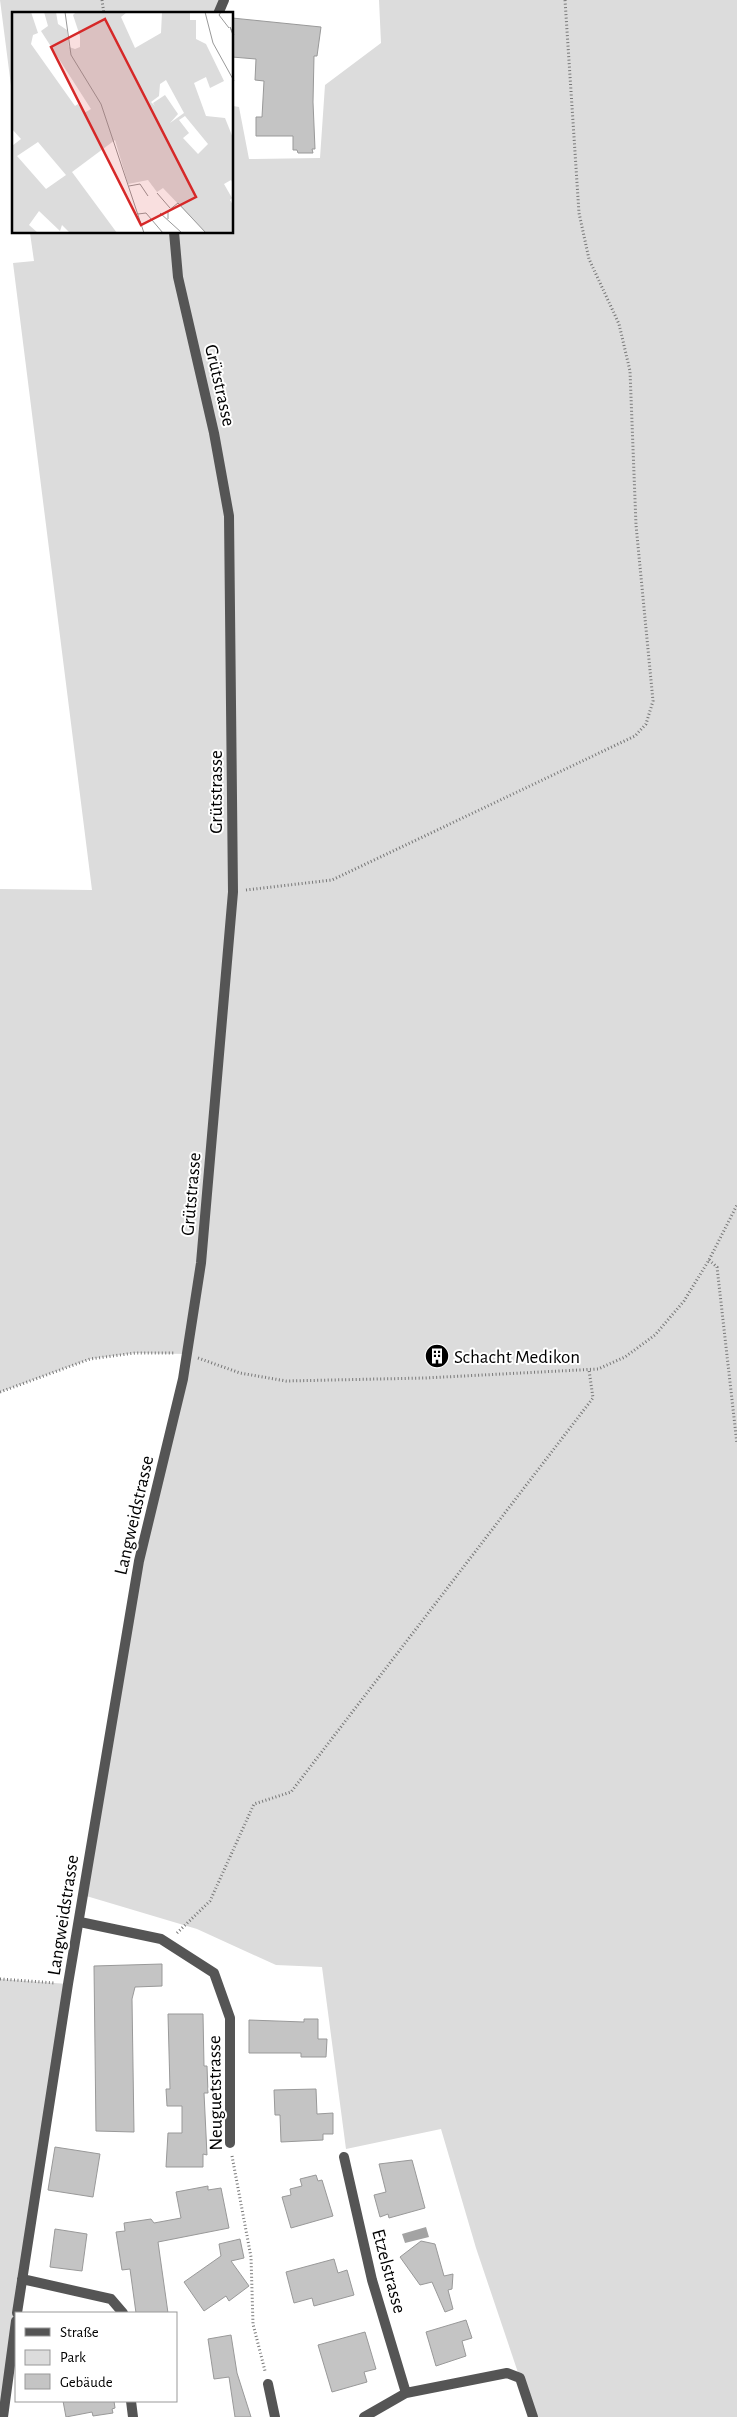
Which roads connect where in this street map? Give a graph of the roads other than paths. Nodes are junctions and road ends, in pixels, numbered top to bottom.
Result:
1 (224, 0) edge
2 (219, 12) edge
3 (174, 234) edge
4 (187, 1354) joint
5 (80, 1922) junction
6 (230, 2143) road end
7 (344, 2157) dead end
8 (22, 2278) junction
9 (17, 2312) edge
10 (122, 2312) edge
11 (15, 2328) edge
12 (268, 2384) road end
13 (406, 2393) junction
14 (131, 2402) edge
15 (2, 2417) edge
16 (132, 2417) edge
17 (275, 2417) edge
18 (364, 2417) edge
19 (533, 2417) edge

1 - 2 street
3 - 4 street, Grütstrasse
4 - 5 street, Langweidstrasse
5 - 6 street, Neuguetstrasse
5 - 8 street, Langweidstrasse
7 - 13 street, Etzelstrasse
8 - 9 street, Langweidstrasse
8 - 10 street
11 - 15 street
12 - 17 street
13 - 18 street
13 - 19 street
14 - 16 street

